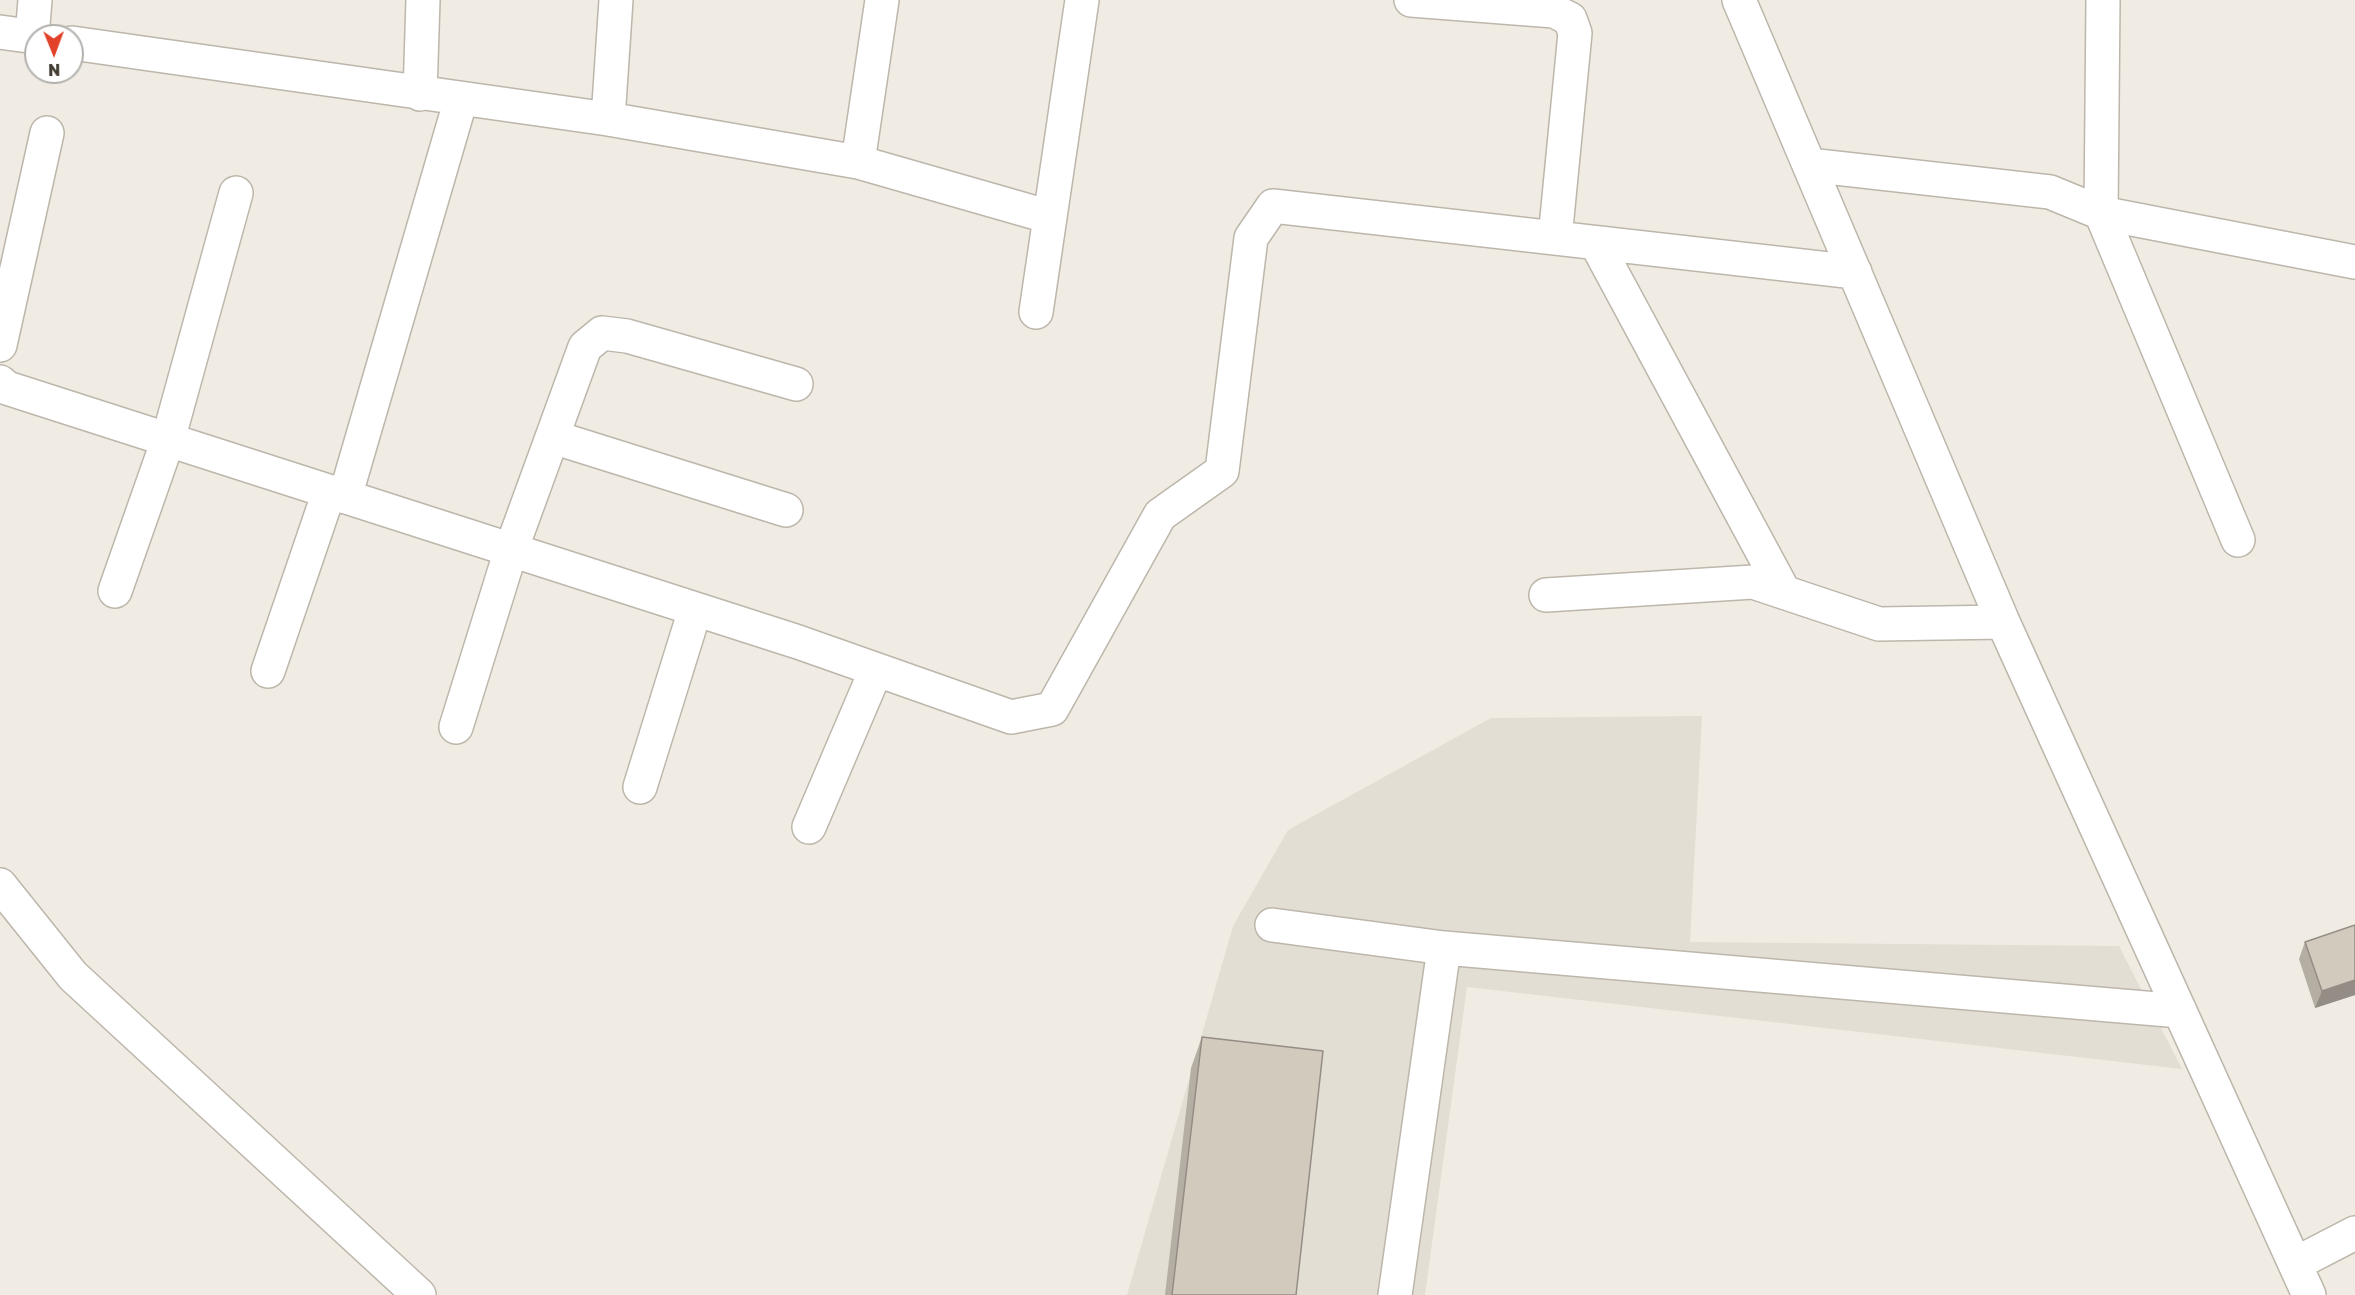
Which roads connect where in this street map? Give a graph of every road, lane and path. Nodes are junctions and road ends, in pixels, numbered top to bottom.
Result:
1 (35, 0) edge
2 (423, 0) edge
3 (616, 0) edge
4 (882, 0) edge
5 (1082, 0) edge
6 (1411, 0) edge
7 (1739, 0) edge
8 (2103, 0) edge
9 (34, 24) edge
10 (0, 32) edge
11 (24, 36) edge
12 (84, 45) edge
13 (420, 94) junction
14 (461, 99) junction
15 (608, 119) junction
16 (47, 133) dead end
17 (858, 162) junction
18 (1809, 165) junction
19 (236, 193) dead end
20 (2101, 213) junction
21 (1050, 217) junction
22 (1555, 238) junction
23 (1596, 243) junction
24 (2355, 262) edge
25 (1855, 272) junction
26 (1036, 312) dead end
27 (0, 345) edge
28 (0, 382) edge
29 (796, 384) dead end
30 (553, 437) junction
31 (168, 440) junction
32 (337, 494) junction
33 (786, 510) dead end
34 (2238, 540) dead end
35 (511, 550) junction
36 (115, 591) dead end
37 (1784, 592) junction
38 (1546, 595) dead end
39 (695, 610) junction
40 (2004, 622) junction
41 (268, 670) dead end
42 (876, 670) junction
43 (456, 727) dead end
44 (639, 787) dead end
45 (809, 827) dead end
46 (0, 885) edge
47 (1272, 925) dead end
48 (1444, 948) junction
49 (2180, 1011) junction
50 (2355, 1233) edge
51 (2295, 1264) junction
52 (418, 1295) edge
53 (1395, 1295) edge
54 (2309, 1295) edge

1 - 9 street
2 - 13 street
3 - 15 street
4 - 17 street
5 - 21 street
6 - 22 street
7 - 18 street
8 - 20 street
10 - 11 street
12 - 13 street
13 - 14 street
14 - 15 street
14 - 32 street
15 - 17 street
16 - 27 street
17 - 21 street
18 - 20 street
18 - 25 street
19 - 31 street
20 - 24 street
20 - 34 street
21 - 26 street
22 - 23 street
22 - 42 street
23 - 25 street
23 - 37 street
25 - 40 street
28 - 31 street
29 - 30 street
30 - 33 street
30 - 35 street
31 - 32 street
31 - 36 street
32 - 35 street
32 - 41 street
35 - 39 street
35 - 43 street
37 - 38 street
37 - 40 street
39 - 42 street
39 - 44 street
40 - 49 street
42 - 45 street
46 - 52 street
47 - 48 street
48 - 49 street
48 - 53 street
49 - 51 street
50 - 51 street
51 - 54 street

